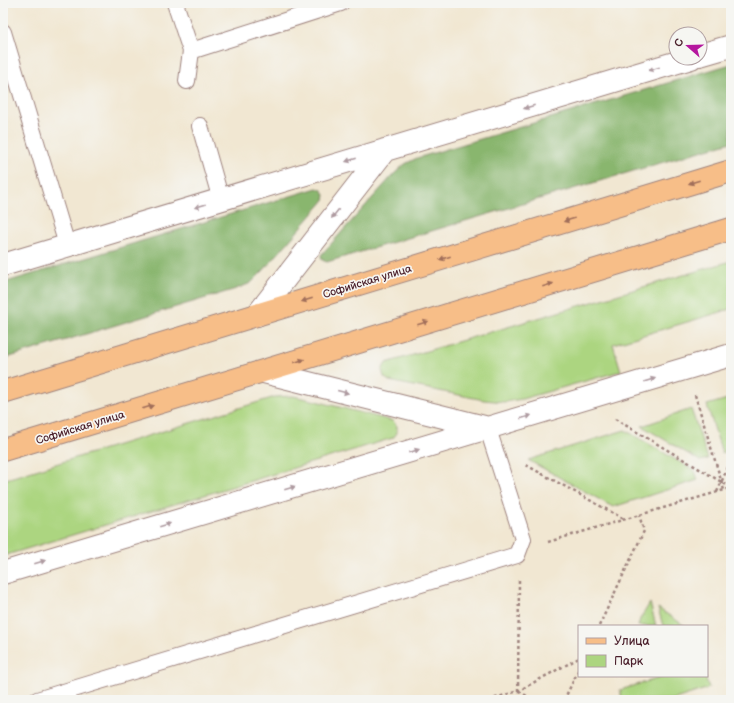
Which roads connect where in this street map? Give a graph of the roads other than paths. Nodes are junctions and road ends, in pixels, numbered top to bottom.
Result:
1 (175, 3) edge
2 (341, 3) edge
3 (3, 32) edge
4 (731, 46) edge
5 (6, 51) edge
6 (191, 51) junction
7 (708, 53) edge
8 (668, 65) edge
9 (186, 81) dead end
10 (200, 126) dead end
11 (385, 150) junction
12 (731, 171) edge
13 (221, 200) junction
14 (731, 230) edge
15 (68, 245) junction
16 (3, 265) edge
17 (257, 315) junction
18 (731, 355) edge
19 (264, 372) junction
20 (3, 392) edge
21 (488, 428) junction
22 (3, 450) edge
23 (3, 573) edge
24 (37, 700) edge

1 - 6 lane
2 - 6 lane
3 - 5 lane
4 - 7 street
5 - 15 lane
6 - 9 lane
8 -> 11 street
10 - 13 lane
11 -> 13 street
11 -> 17 street
12 -> 17 main road, Софийская улица
13 -> 15 street
19 -> 14 main road, Софийская улица
15 - 16 street
17 - 20 main road, Софийская улица
21 -> 18 street
19 -> 21 street
22 -> 19 main road, Софийская улица
23 -> 21 street
21 - 24 lane

